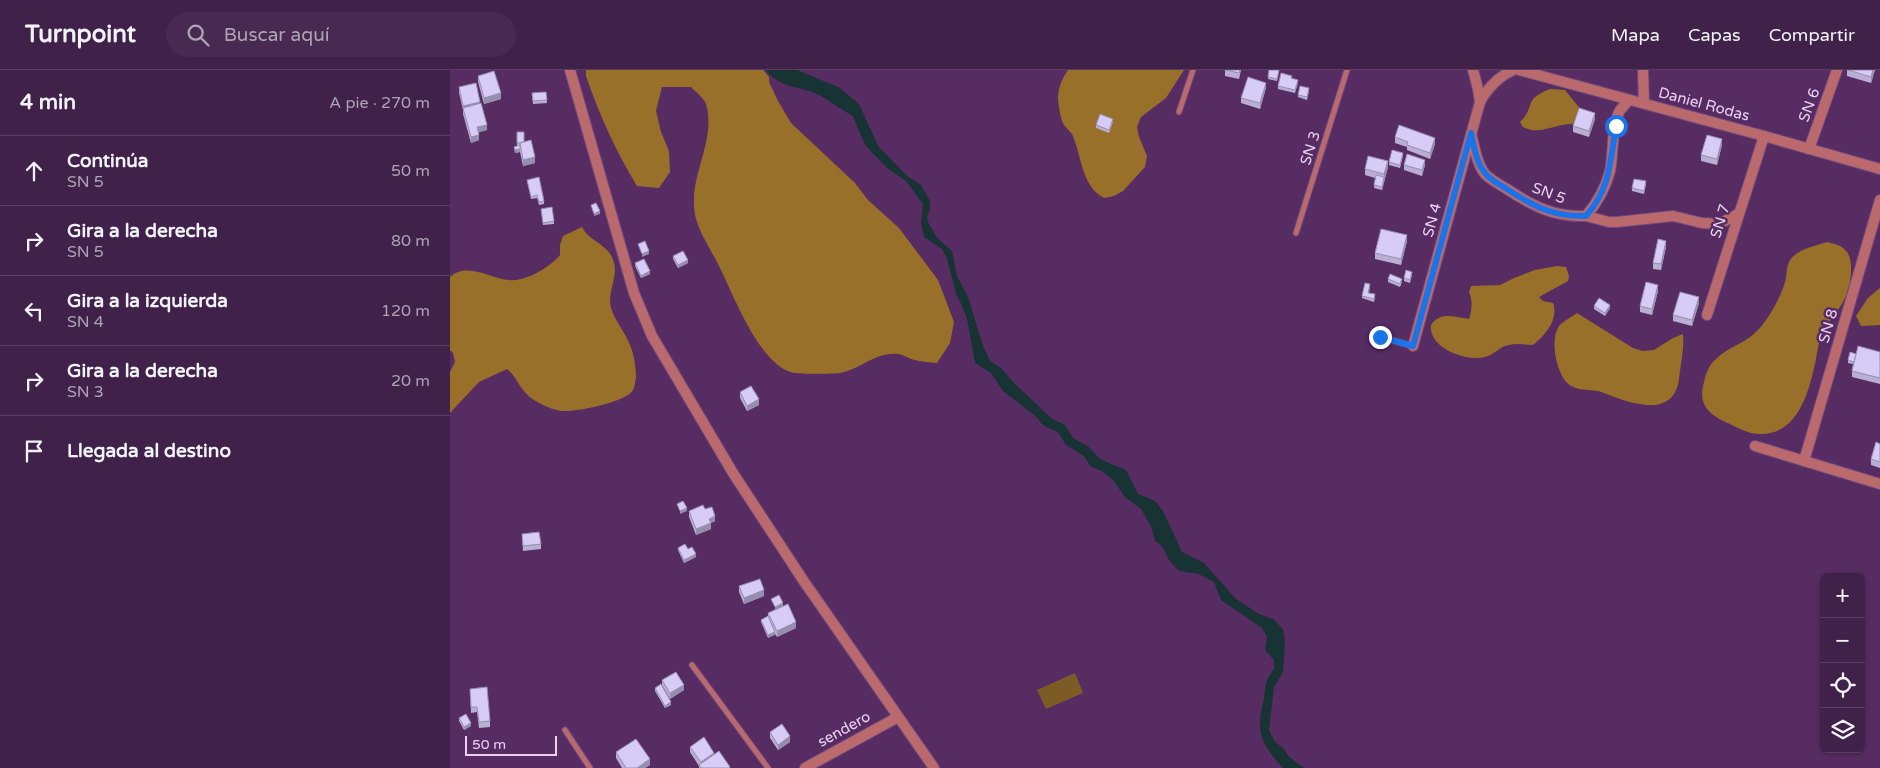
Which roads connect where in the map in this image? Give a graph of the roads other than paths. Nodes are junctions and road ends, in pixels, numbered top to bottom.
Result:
1 (570, 70) edge
2 (1193, 70) edge
3 (1347, 70) edge
4 (1473, 70) edge
5 (1513, 70) edge
6 (1519, 70) edge
7 (1644, 70) edge
8 (1837, 70) edge
9 (1629, 100) junction
10 (1480, 102) junction
11 (1644, 103) junction
12 (1179, 112) dead end
13 (1471, 133) junction
14 (1764, 136) junction
15 (1809, 149) junction
16 (1880, 169) edge
17 (1880, 200) edge
18 (1738, 214) junction
19 (1586, 216) junction
20 (1296, 233) dead end
21 (1707, 316) dead end
22 (1380, 337) dead end
23 (1413, 346) joint
24 (1755, 446) dead end
25 (1804, 461) junction
26 (1880, 484) edge
27 (692, 665) dead end
28 (898, 717) junction
29 (564, 730) dead end
30 (590, 768) edge
31 (768, 768) edge
32 (805, 768) edge
33 (934, 768) edge

1 - 28 street
2 - 12 lane
3 - 20 lane, SN 3
4 - 10 street, SN 4
5 - 10 street, SN 4
6 - 9 street, Daniel Rodas
7 - 11 street
8 - 15 street, SN 6
9 - 11 street, Daniel Rodas
9 - 19 street
10 - 13 street, SN 4
11 - 14 street, Daniel Rodas
13 - 19 street, SN 5
13 - 23 street, SN 4
14 - 15 street, Daniel Rodas
14 - 18 street, SN 7
15 - 16 street, Daniel Rodas
17 - 25 street, SN 8
18 - 19 street, SN 5
18 - 21 street, SN 7
22 - 23 lane
24 - 25 street
25 - 26 street
27 - 31 lane
28 - 32 street, sendero
28 - 33 street
29 - 30 lane

